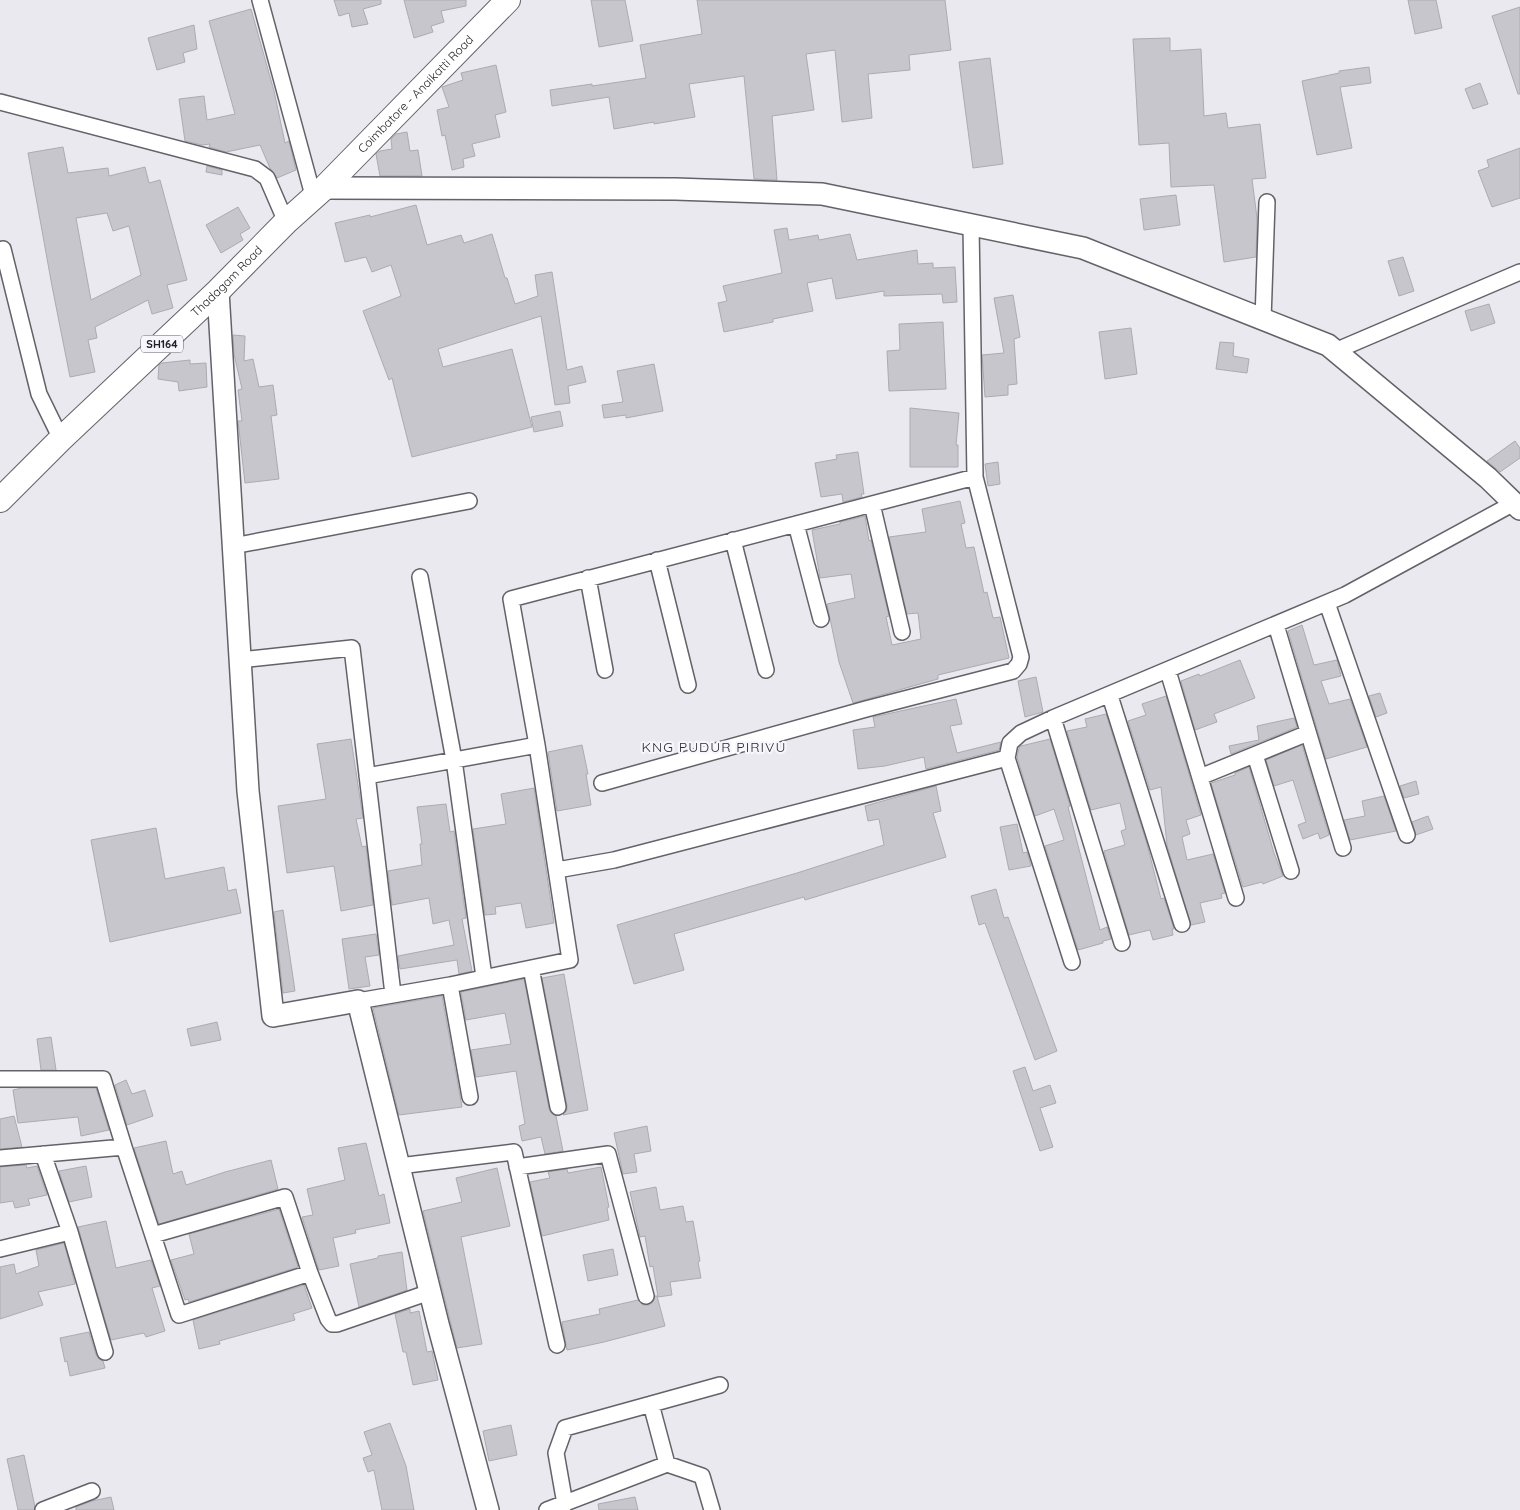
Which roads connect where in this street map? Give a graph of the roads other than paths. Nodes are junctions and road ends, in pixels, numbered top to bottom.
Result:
1 (260, 0) edge
2 (508, 0) edge
3 (0, 102) edge
4 (319, 193) junction
5 (1267, 202) dead end
6 (286, 222) junction
7 (971, 225) junction
8 (3, 249) dead end
9 (1520, 272) edge
10 (218, 291) junction
11 (1264, 320) junction
12 (1335, 351) junction
13 (61, 439) junction
14 (975, 476) junction
15 (0, 500) edge
16 (470, 501) dead end
17 (872, 504) junction
18 (1517, 506) edge
19 (796, 524) junction
20 (732, 540) junction
21 (233, 546) junction
22 (657, 560) junction
23 (420, 577) dead end
24 (588, 578) junction
25 (1327, 603) junction
26 (821, 620) dead end
27 (1276, 625) junction
28 (902, 632) dead end
29 (240, 660) junction
30 (605, 670) dead end
31 (766, 670) dead end
32 (1168, 671) junction
33 (688, 685) dead end
34 (1110, 696) junction
35 (1053, 718) junction
36 (1308, 733) junction
37 (537, 745) junction
38 (1255, 755) junction
39 (1007, 758) junction
40 (454, 760) junction
41 (367, 776) junction
42 (1200, 777) junction
43 (602, 783) dead end
44 (1407, 835) dead end
45 (1343, 848) dead end
46 (557, 870) junction
47 (1291, 871) dead end
48 (1236, 898) dead end
49 (1182, 924) dead end
50 (1122, 943) dead end
51 (1072, 962) dead end
52 (531, 968) junction
53 (484, 977) junction
54 (450, 985) junction
55 (393, 994) junction
56 (358, 1001) junction
57 (0, 1080) edge
58 (470, 1097) dead end
59 (558, 1107) dead end
60 (124, 1147) junction
61 (43, 1154) junction
62 (0, 1158) edge
63 (399, 1166) junction
64 (517, 1167) junction
65 (70, 1232) junction
66 (153, 1235) junction
67 (0, 1249) edge
68 (310, 1273) junction
69 (430, 1292) junction
70 (646, 1296) dead end
71 (557, 1345) dead end
72 (105, 1352) dead end
73 (720, 1385) dead end
74 (651, 1404) junction
75 (667, 1464) junction
76 (92, 1491) dead end
77 (565, 1504) junction
78 (43, 1510) edge
79 (488, 1510) edge
80 (548, 1510) edge
81 (712, 1510) edge

1 - 4 street
2 - 4 main road, Coimbatore - Anaikatti Road / SH164
3 - 6 street
4 - 6 main road, Thadagam Road / SH164
4 - 7 street
5 - 11 street
6 - 10 main road, Thadagam Road / SH164
7 - 11 street
7 - 14 street
8 - 13 street
9 - 12 street
10 - 13 main road, Thadagam Road / SH164
10 - 21 street
11 - 12 street
12 - 18 street
13 - 15 main road, Thadagam Road / SH164
14 - 17 street
14 - 43 street
16 - 21 street
17 - 19 street
17 - 28 street
18 - 25 street
19 - 20 street
19 - 26 street
20 - 22 street
20 - 31 street
21 - 29 street
22 - 24 street
22 - 33 street
23 - 40 street
24 - 30 street
24 - 37 street
25 - 27 street
25 - 44 street
27 - 32 street
27 - 36 street
29 - 41 street
29 - 56 street
32 - 34 street
32 - 42 street
34 - 35 street
34 - 49 street
35 - 39 street
35 - 50 street
36 - 38 street
36 - 45 street
37 - 40 street
37 - 46 street
38 - 42 street
38 - 47 street
39 - 46 street
39 - 51 street
40 - 41 street
40 - 53 street
41 - 55 street
42 - 48 street
46 - 52 street
52 - 53 street
52 - 59 street
53 - 54 street
54 - 55 street
54 - 58 street
55 - 56 street
56 - 63 street
57 - 60 street
60 - 61 street
60 - 66 street
61 - 62 street
61 - 65 street
63 - 64 street
63 - 69 street
64 - 70 street
64 - 71 street
65 - 67 street
65 - 72 street
66 - 68 street
66 - 68 street
68 - 69 street
69 - 79 street
73 - 74 street
74 - 75 street
74 - 77 street
75 - 77 street
75 - 81 street
76 - 78 street
77 - 80 street

